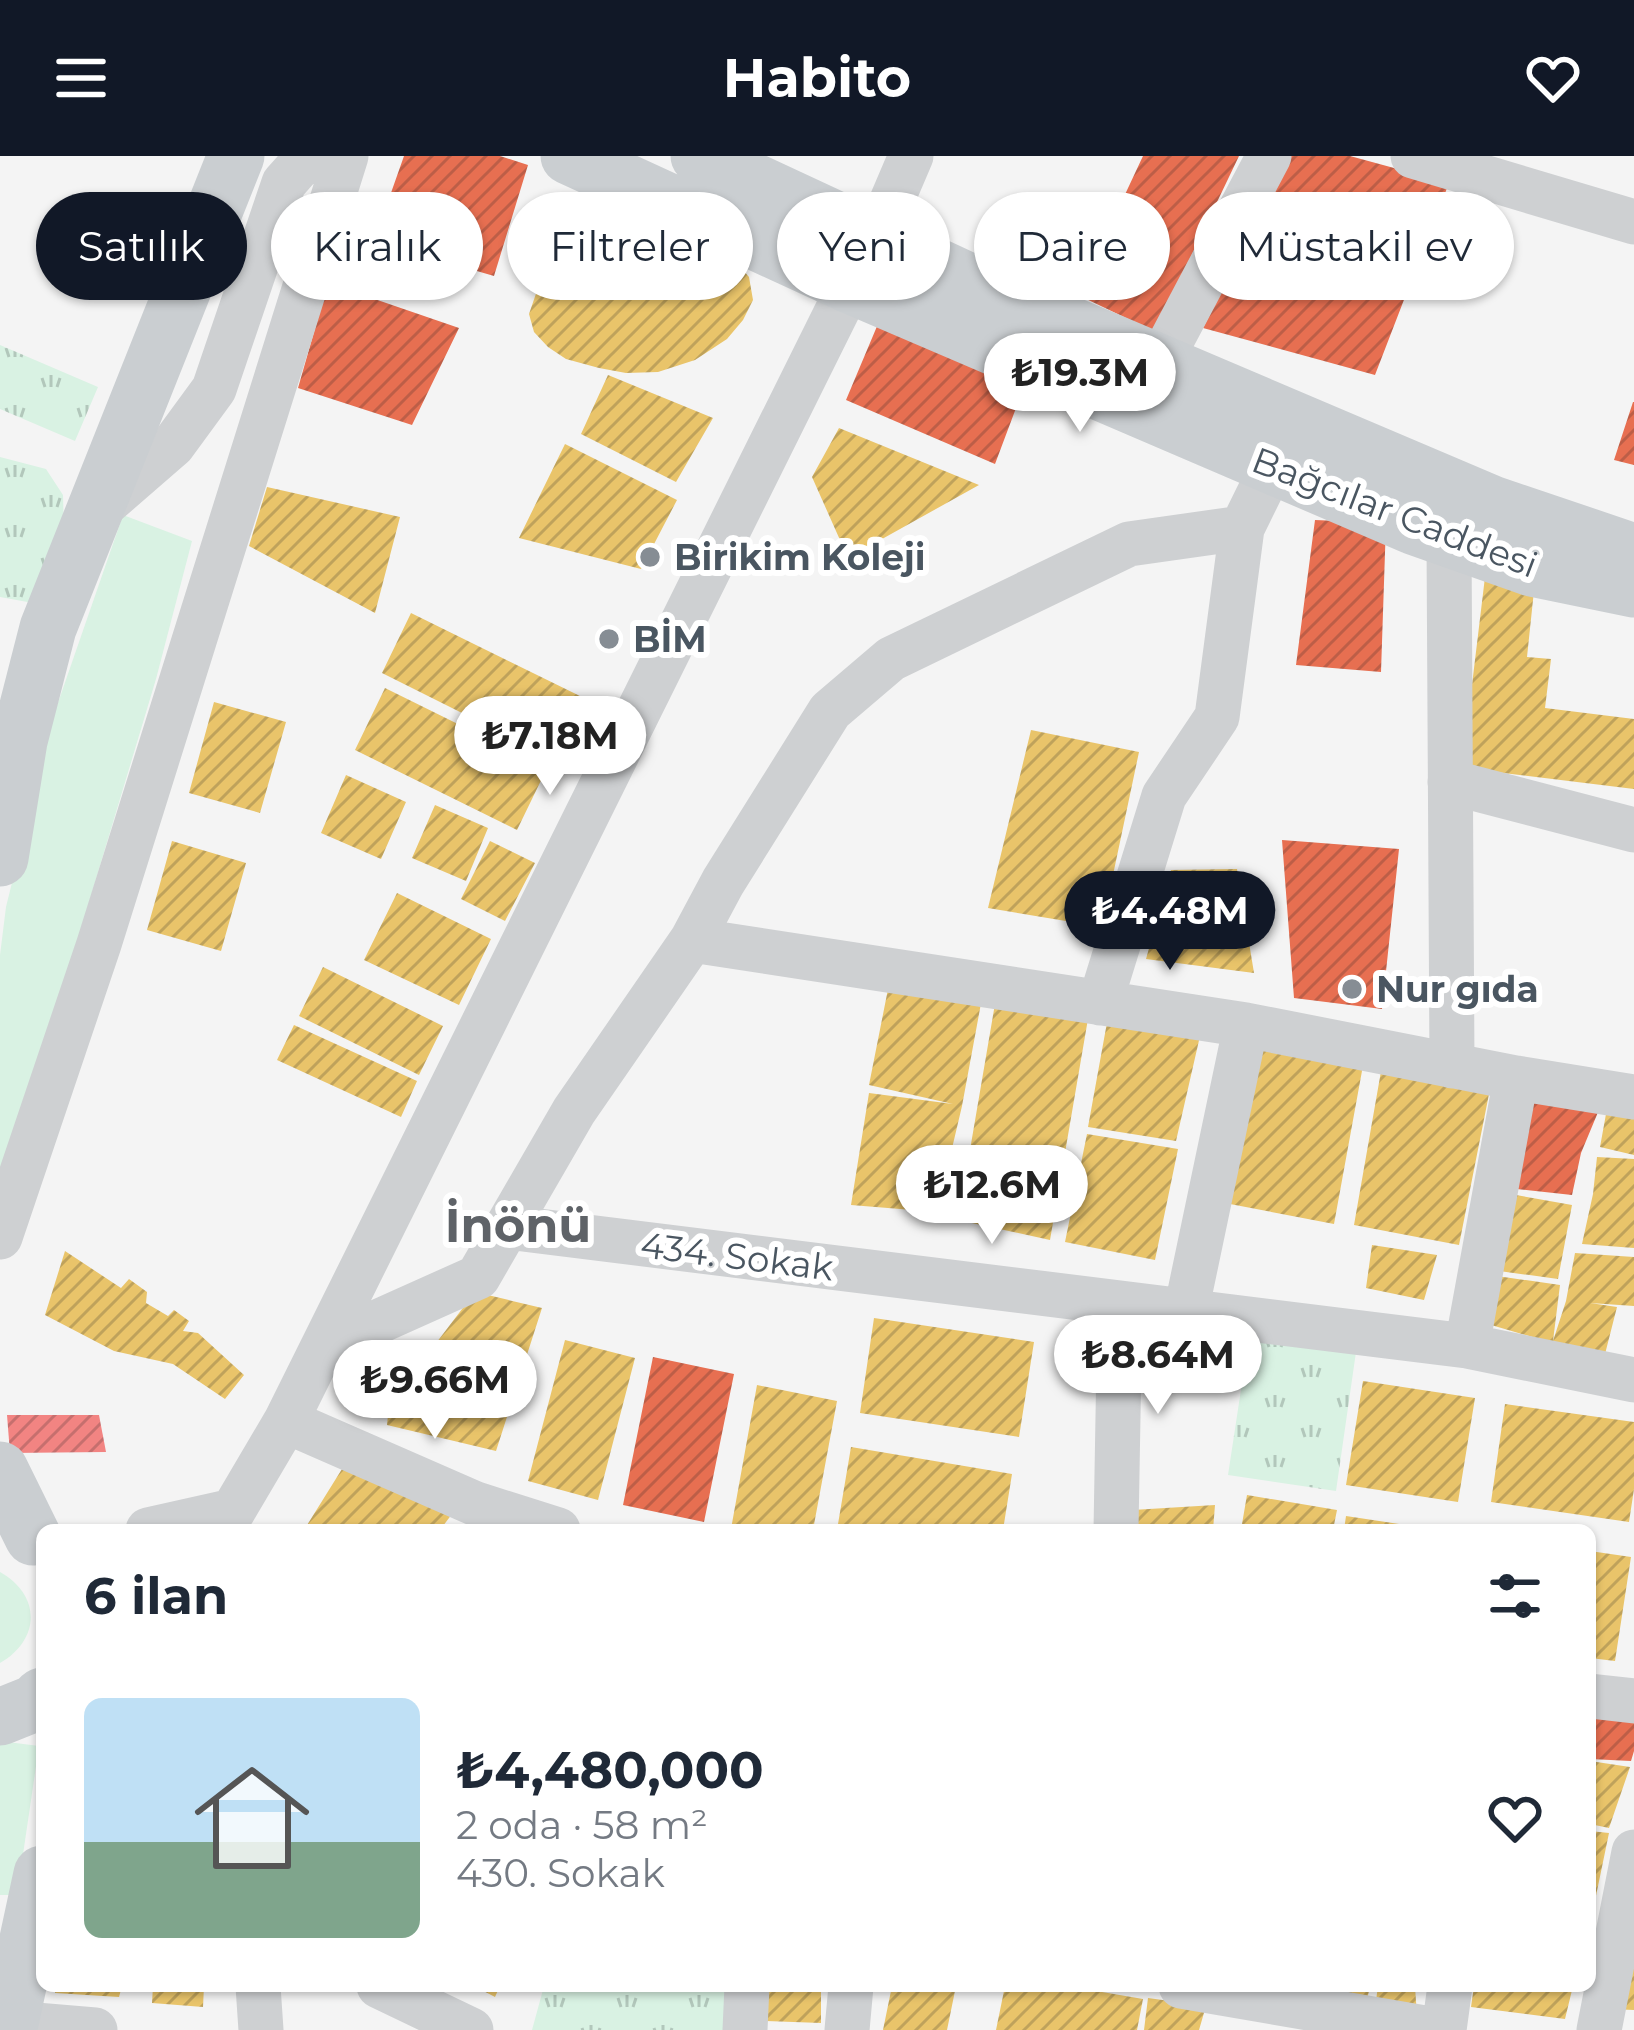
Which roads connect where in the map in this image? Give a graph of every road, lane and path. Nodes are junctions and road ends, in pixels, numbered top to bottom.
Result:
1 (236, 156) edge
2 (308, 156) edge
3 (346, 156) edge
4 (568, 156) edge
5 (700, 156) edge
6 (910, 156) edge
7 (1269, 156) edge
8 (1413, 156) edge
9 (894, 192) edge
10 (777, 206) edge
11 (1634, 222) edge
12 (777, 230) edge
13 (950, 278) edge
14 (844, 300) edge
15 (941, 300) edge
16 (1160, 362) junction
17 (1272, 466) junction
18 (94, 513) junction
19 (1242, 528) junction
20 (1449, 540) junction
21 (1634, 552) edge
22 (1634, 589) edge
23 (24, 619) edge
24 (1450, 782) junction
25 (1634, 830) edge
26 (0, 858) edge
27 (692, 940) junction
28 (1100, 1003) junction
29 (1246, 1025) junction
30 (1452, 1066) junction
31 (1516, 1078) junction
32 (1634, 1097) edge
33 (507, 1228) junction
34 (0, 1237) edge
35 (1120, 1304) junction
36 (1186, 1311) junction
37 (324, 1346) junction
38 (1467, 1346) junction
39 (1634, 1380) edge
40 (286, 1421) junction
41 (0, 1470) edge
42 (473, 1517) edge
43 (223, 1521) edge
44 (519, 1524) edge
45 (1116, 1524) edge
46 (25, 1535) edge
47 (1596, 1697) edge
48 (36, 1702) edge
49 (1634, 1702) edge
50 (0, 1717) edge
51 (1633, 1860) edge
52 (36, 1897) edge
53 (258, 1992) edge
54 (392, 1992) edge
55 (746, 1992) edge
56 (851, 1992) edge
57 (1201, 1992) edge
58 (1449, 1992) edge
59 (1240, 2004) edge
60 (5, 2017) edge
61 (1611, 2028) edge
62 (95, 2030) edge
63 (261, 2030) edge
64 (471, 2030) edge
65 (745, 2030) edge
66 (848, 2030) edge
67 (1440, 2030) edge

1 - 18 main road
2 - 18 street
3 - 34 street
4 - 12 main road, Bağcılar Caddesi
5 - 10 main road, Bağcılar Caddesi
6 - 9 street
7 - 16 street
8 - 11 street
13 - 16 main road, Bağcılar Caddesi
14 - 37 street
15 - 17 main road, Bağcılar Caddesi
16 - 21 main road, Bağcılar Caddesi
17 - 19 street
17 - 20 main road, Bağcılar Caddesi
18 - 23 main road
19 - 27 street
19 - 28 street
20 - 22 main road, Bağcılar Caddesi
20 - 24 street
23 - 26 main road
24 - 25 street
24 - 30 street
27 - 28 street
27 - 33 street
28 - 29 street
29 - 30 street
29 - 36 street
30 - 31 street
31 - 32 street
31 - 38 street
33 - 35 street, 434. Sokak
33 - 37 street
35 - 36 street, 434. Sokak
35 - 45 street
36 - 38 street, 434. Sokak
37 - 40 street
38 - 39 street, 434. Sokak
40 - 42 street
40 - 43 street
41 - 46 main road
42 - 44 street
47 - 49 street
48 - 50 main road
51 - 61 street
52 - 60 main road
53 - 63 street
54 - 64 street
55 - 65 street
56 - 66 street
57 - 59 street
58 - 67 street
59 - 67 street
60 - 62 street

